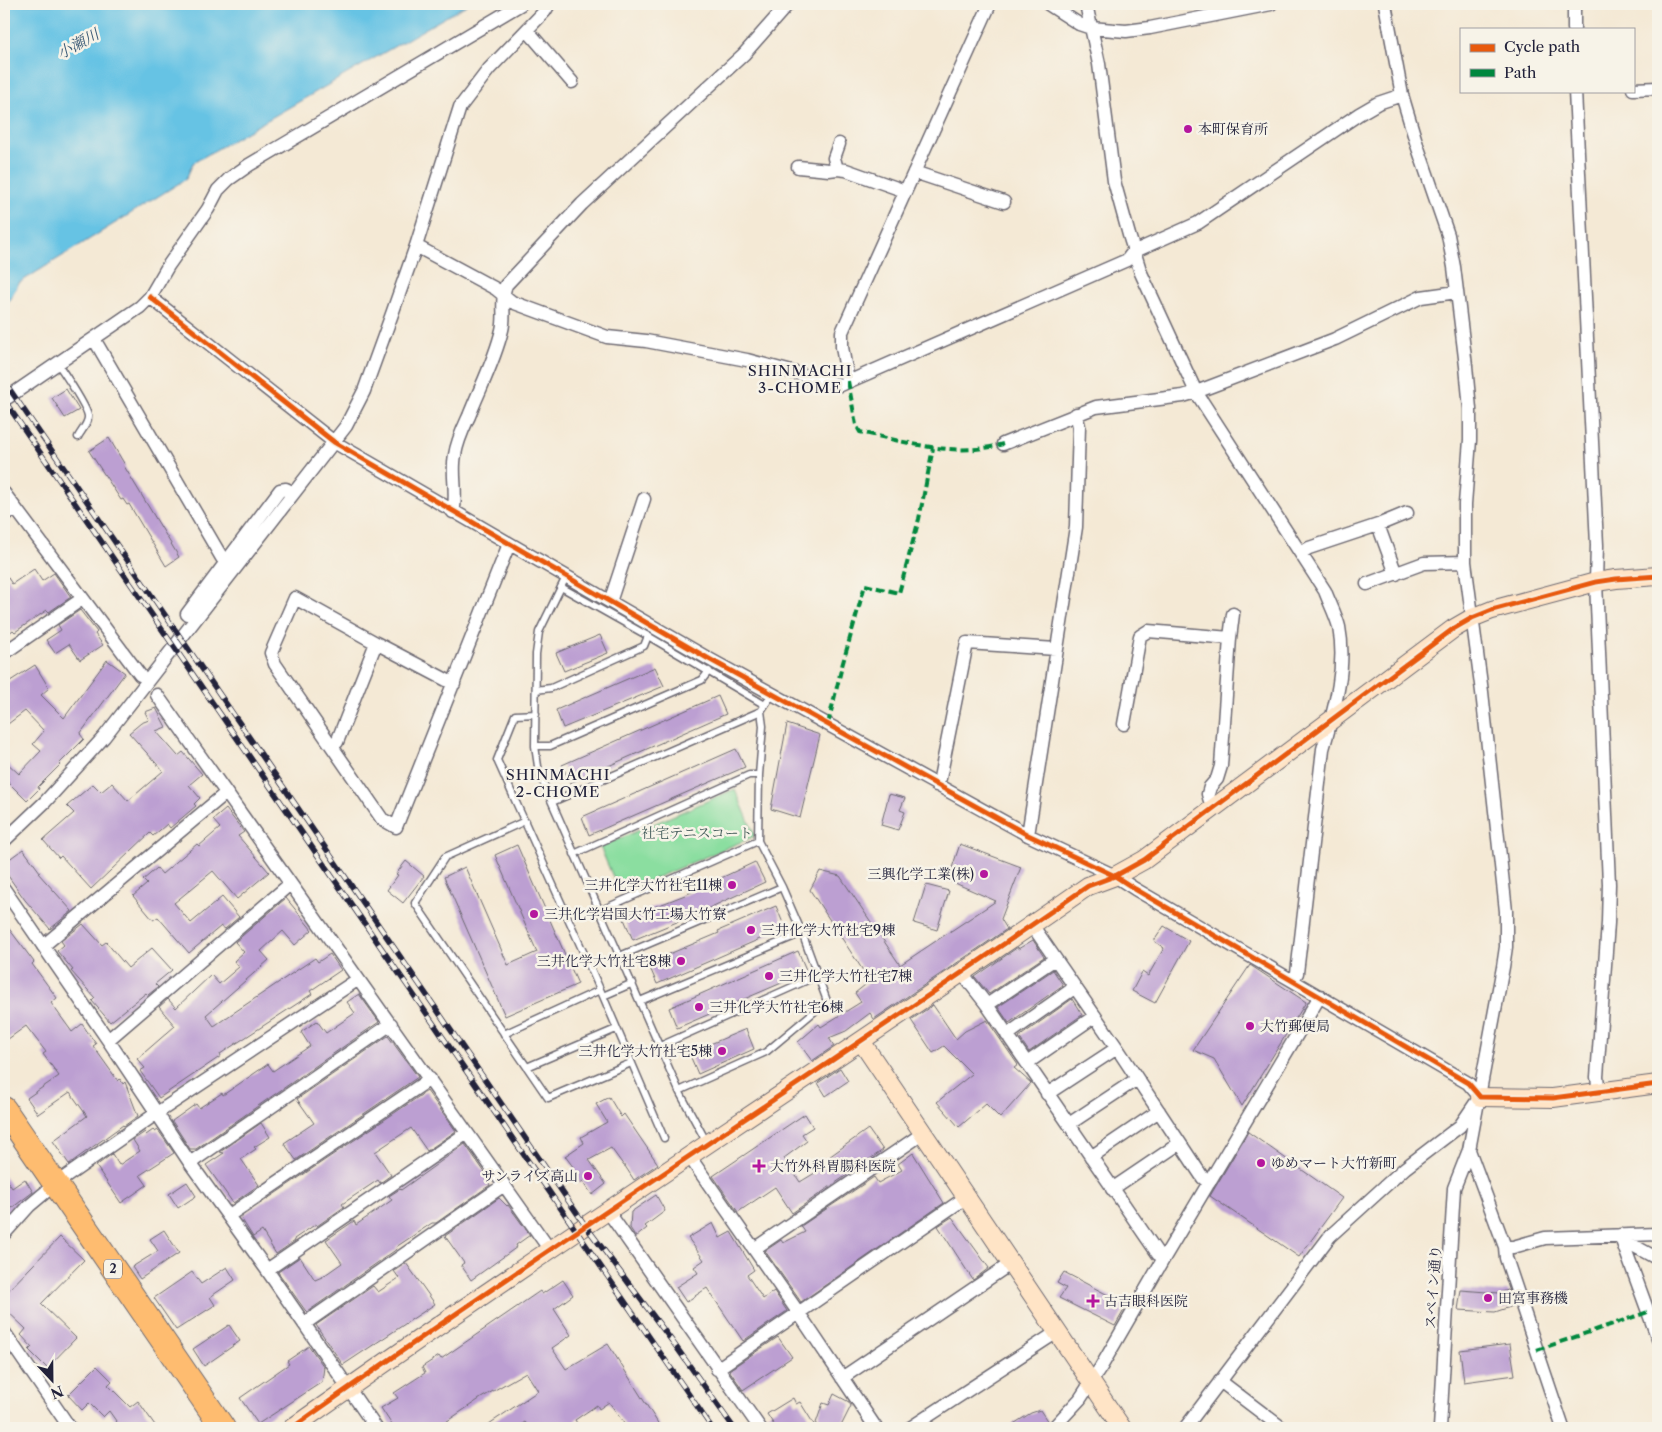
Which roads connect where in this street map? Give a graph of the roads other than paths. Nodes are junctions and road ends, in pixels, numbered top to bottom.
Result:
1 (521, 4) edge
2 (549, 4) edge
3 (788, 4) edge
4 (990, 4) edge
5 (1048, 4) edge
6 (1086, 4) edge
7 (1271, 4) edge
8 (1385, 4) edge
9 (1574, 4) edge
10 (1091, 28) junction
11 (1574, 28) edge
12 (527, 30) junction
13 (572, 82) dead end
14 (1658, 88) edge
15 (1634, 89) edge
16 (1575, 92) edge
17 (1402, 95) junction
18 (839, 144) dead end
19 (798, 167) dead end
20 (837, 169) junction
21 (914, 172) junction
22 (906, 191) junction
23 (1004, 202) dead end
24 (416, 246) junction
25 (1133, 252) junction
26 (1456, 292) junction
27 (502, 294) junction
28 (150, 297) junction
29 (94, 339) junction
30 (58, 364) junction
31 (848, 381) junction
32 (1196, 392) junction
33 (4, 400) edge
34 (1076, 414) junction
35 (78, 437) dead end
36 (334, 442) junction
37 (1002, 444) dead end
38 (4, 493) edge
39 (294, 493) junction
40 (644, 499) dead end
41 (15, 508) junction
42 (453, 512) junction
43 (1407, 513) dead end
44 (4, 516) edge
45 (1378, 525) junction
46 (510, 544) junction
47 (1301, 553) junction
48 (226, 561) junction
49 (1465, 562) junction
50 (1396, 574) junction
51 (1658, 576) edge
52 (564, 582) junction
53 (1596, 582) junction
54 (1367, 584) dead end
55 (82, 599) junction
56 (610, 602) junction
57 (187, 614) dead end
58 (1233, 614) dead end
59 (1472, 618) junction
60 (648, 636) junction
61 (1230, 638) junction
62 (376, 643) junction
63 (1056, 649) junction
64 (4, 653) edge
65 (708, 670) junction
66 (140, 675) dead end
67 (454, 684) junction
68 (536, 690) junction
69 (773, 693) junction
70 (157, 695) dead end
71 (763, 708) junction
72 (536, 714) junction
73 (1332, 719) junction
74 (1124, 724) dead end
75 (332, 745) junction
76 (536, 746) junction
77 (760, 775) junction
78 (936, 784) junction
79 (226, 793) junction
80 (552, 802) junction
81 (1212, 808) junction
82 (525, 821) junction
83 (1028, 835) junction
84 (758, 841) junction
85 (4, 842) edge
86 (574, 854) junction
87 (1115, 876) junction
88 (290, 884) junction
89 (782, 887) junction
90 (4, 889) edge
91 (599, 911) junction
92 (1032, 925) junction
93 (802, 934) junction
94 (43, 946) junction
95 (620, 956) junction
96 (1055, 959) junction
97 (962, 973) junction
98 (818, 975) junction
99 (357, 980) junction
100 (1293, 980) junction
101 (633, 984) junction
102 (1074, 988) junction
103 (602, 993) junction
104 (1320, 996) junction
105 (640, 1001) junction
106 (986, 1005) junction
107 (1094, 1016) junction
108 (391, 1024) junction
109 (616, 1029) junction
110 (504, 1034) junction
111 (1007, 1035) junction
112 (108, 1040) junction
113 (860, 1041) junction
114 (660, 1046) junction
115 (1117, 1048) junction
116 (630, 1063) junction
117 (1027, 1063) junction
118 (527, 1067) junction
119 (430, 1079) junction
120 (1137, 1079) junction
121 (1658, 1084) edge
122 (679, 1091) junction
123 (1599, 1092) junction
124 (1047, 1094) junction
125 (1480, 1097) junction
126 (4, 1109) edge
127 (1159, 1111) junction
128 (156, 1113) junction
129 (1069, 1124) junction
130 (467, 1133) junction
131 (922, 1134) junction
132 (664, 1138) dead end
133 (707, 1143) junction
134 (1180, 1143) junction
135 (1469, 1150) junction
136 (689, 1156) junction
137 (1091, 1157) junction
138 (190, 1163) junction
139 (1209, 1183) junction
140 (54, 1184) junction
141 (504, 1185) junction
142 (1112, 1189) junction
143 (965, 1198) junction
144 (607, 1210) junction
145 (228, 1216) junction
146 (4, 1234) edge
147 (1620, 1234) junction
148 (1658, 1234) edge
149 (1505, 1247) junction
150 (754, 1249) junction
151 (550, 1250) junction
152 (1164, 1258) junction
153 (1658, 1259) edge
154 (1010, 1264) junction
155 (266, 1270) junction
156 (798, 1312) junction
157 (304, 1324) junction
158 (4, 1332) edge
159 (1057, 1332) junction
160 (1658, 1339) edge
161 (718, 1369) junction
162 (842, 1378) junction
163 (1220, 1381) junction
164 (1091, 1383) junction
165 (348, 1388) junction
166 (70, 1428) edge
167 (223, 1428) edge
168 (292, 1428) edge
169 (376, 1428) edge
170 (760, 1428) edge
171 (876, 1428) edge
172 (910, 1428) edge
173 (1053, 1428) edge
174 (1122, 1428) edge
175 (1185, 1428) edge
176 (1282, 1428) edge
177 (1440, 1428) edge
178 (1563, 1428) edge

1 - 28 street
2 - 12 street
3 - 27 street
4 - 21 street
5 - 10 street
6 - 10 street
7 - 10 street
8 - 17 street, スペイン通り
9 - 11 street
10 - 25 street
12 - 13 street
12 - 24 street
14 - 15 street
16 - 53 street
17 - 25 street
17 - 26 street, スペイン通り
18 - 20 street
19 - 20 street
20 - 22 street
21 - 22 street
21 - 23 street
22 - 31 street
24 - 27 street
24 - 36 street
25 - 31 street
25 - 32 street
26 - 32 street
26 - 49 street, スペイン通り
27 - 31 street
27 - 42 street
28 - 29 street
28 - 36 street
29 - 30 street
29 - 48 street
30 - 33 street
30 - 35 lane
32 - 34 street
32 - 47 street
34 - 37 street
34 - 63 street
36 - 39 street
36 - 42 street
38 - 41 street
39 - 48 street
39 - 85 street
40 - 56 street
41 - 44 street
41 - 55 street
42 - 46 street
43 - 45 street
45 - 47 street
45 - 50 street
46 - 52 street
46 - 67 street
47 - 73 street
48 - 57 street
49 - 50 street
49 - 59 street, スペイン通り
50 - 54 street
51 - 53 street
52 - 56 street
52 - 60 lane
52 - 68 lane
53 - 59 street
53 - 123 street
55 - 64 street
55 - 66 street
56 - 69 street
58 - 61 street
59 - 73 street
59 - 125 street, スペイン通り
60 - 65 lane
60 - 68 lane
61 - 74 street
61 - 81 street
62 - 67 street
62 - 75 street
62 - 75 street
63 - 78 street
63 - 83 street
65 - 71 lane
65 - 76 lane
67 - 75 street
68 - 72 lane
69 - 71 lane
69 - 78 street
70 - 79 street
71 - 77 lane
71 - 80 lane
72 - 76 lane
72 - 82 lane
73 - 81 street
73 - 100 street
76 - 80 lane
77 - 84 lane
77 - 86 lane
78 - 83 street
79 - 88 street
79 - 94 street
80 - 86 lane
81 - 87 street
82 - 103 lane
82 - 110 lane
83 - 87 street
84 - 89 lane
84 - 91 lane
86 - 91 lane
87 - 92 street
87 - 100 street
88 - 99 street
88 - 112 street
89 - 93 lane
89 - 95 lane
90 - 94 street
91 - 95 lane
92 - 96 street
92 - 97 street
93 - 98 lane
93 - 105 lane
94 - 112 street
95 - 101 lane
96 - 102 street
96 - 106 street
97 - 106 street
97 - 113 street
98 - 114 lane
98 - 122 lane
99 - 108 street
99 - 128 street
100 - 104 street
101 - 103 lane
101 - 105 lane
102 - 107 street
102 - 111 street
103 - 109 lane
103 - 110 lane
104 - 125 street
104 - 139 street
105 - 114 lane
106 - 111 street
107 - 115 street
107 - 117 street
108 - 119 street
108 - 138 street
109 - 116 lane
109 - 118 lane
110 - 118 lane
111 - 117 street
112 - 128 street
113 - 131 street
113 - 133 street
114 - 122 lane
115 - 120 street
115 - 124 street
116 - 118 lane
116 - 132 lane
117 - 124 street
119 - 130 street
119 - 145 street
120 - 127 street
120 - 129 street
121 - 123 street
122 - 133 lane
123 - 125 street
124 - 129 street
125 - 135 street, スペイン通り
125 - 163 street
126 - 140 highway, 2
127 - 134 street
127 - 137 street
128 - 138 street
128 - 140 street
129 - 137 street
130 - 141 street
130 - 155 street
131 - 143 street
131 - 150 street
133 - 136 street
134 - 139 street
134 - 142 street
135 - 149 street
135 - 177 street, スペイン通り
136 - 144 street
136 - 150 street
137 - 142 street
138 - 145 street
139 - 152 street
140 - 146 street
140 - 167 highway, 2
141 - 151 street
141 - 157 street
142 - 152 street
143 - 154 street
143 - 156 street
144 - 151 street
144 - 161 street
145 - 155 street
147 - 148 street
147 - 149 street
147 - 153 street
147 - 160 street
149 - 178 street
150 - 156 street
151 - 165 street
152 - 164 street
154 - 159 street
154 - 162 street
155 - 157 street
156 - 161 street
156 - 162 street
157 - 165 street
158 - 166 street
159 - 164 street
159 - 172 street
161 - 170 street
162 - 171 street
163 - 175 street
163 - 176 street
164 - 173 street
164 - 174 street
165 - 168 street
165 - 169 street

